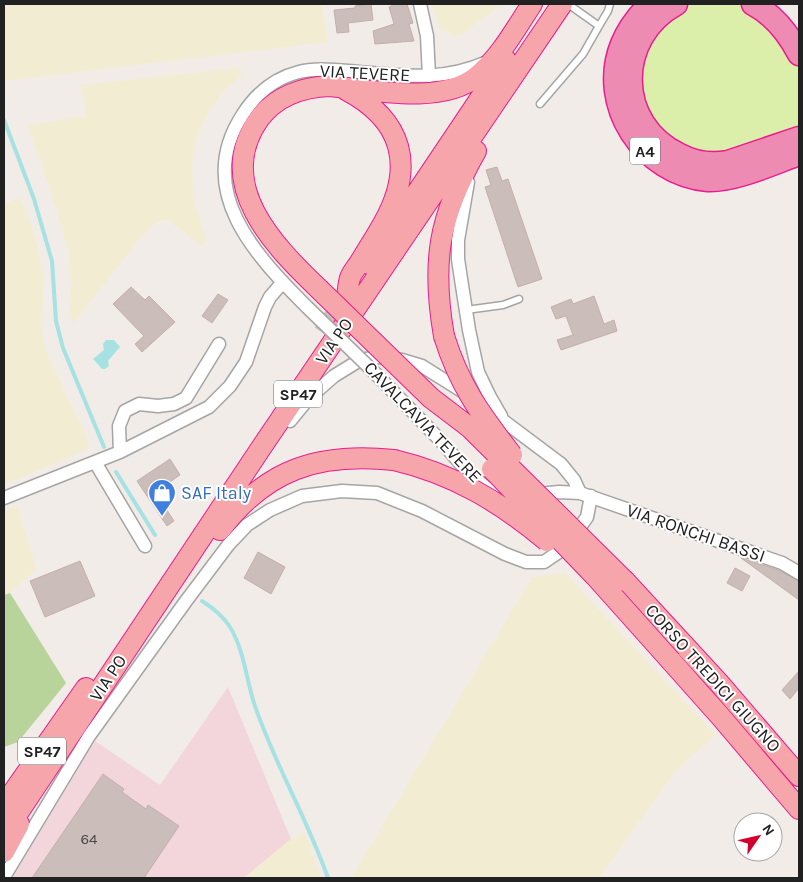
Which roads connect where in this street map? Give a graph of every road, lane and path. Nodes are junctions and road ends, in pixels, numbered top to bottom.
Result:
1 (420, 4) edge
2 (532, 4) edge
3 (544, 4) edge
4 (562, 4) edge
5 (568, 4) edge
6 (610, 4) edge
7 (650, 4) edge
8 (676, 4) edge
9 (752, 4) edge
10 (599, 26) junction
11 (540, 36) junction
12 (799, 54) edge
13 (494, 59) junction
14 (429, 76) junction
15 (342, 88) junction
16 (540, 104) dead end
17 (799, 138) edge
18 (799, 154) edge
19 (472, 158) junction
20 (282, 282) junction
21 (519, 300) dead end
22 (466, 310) junction
23 (323, 333) tunnel mouth
24 (219, 344) dead end
25 (432, 400) junction
26 (507, 424) junction
27 (261, 448) junction
28 (120, 452) junction
29 (95, 462) junction
30 (585, 495) junction
31 (4, 498) edge
32 (145, 546) dead end
33 (799, 573) edge
34 (625, 581) junction
35 (132, 642) junction
36 (671, 662) junction
37 (79, 697) junction
38 (57, 755) junction
39 (799, 776) edge
40 (4, 784) edge
41 (4, 805) edge
42 (799, 810) edge
43 (4, 834) edge
44 (4, 852) edge
45 (4, 877) edge

1 - 14 street, VIA TEVERE
2 - 13 highway
3 - 15 highway, VIA PO
4 - 11 highway, VIA PO / SP47
5 - 10 lane
6 - 10 lane
7 - 18 highway, A4
8 - 17 highway
9 - 12 highway
10 - 16 lane
11 - 19 highway
11 - 27 highway, VIA PO / SP47
13 - 14 street, VIA TEVERE
13 - 15 highway
14 - 20 street, VIA TEVERE
15 - 25 highway, bridge
19 - 22 street
19 - 34 highway, bridge
20 - 28 street
20 - 30 street, CAVALCAVIA TEVERE, bridge
21 - 22 lane
22 - 26 street
23 - 37 highway, VIA PO / SP47
24 - 28 street
25 - 34 highway, bridge
25 - 36 highway, bridge
26 - 27 street
26 - 30 street
27 - 35 highway, VIA PO / SP47
28 - 29 street
29 - 31 street
29 - 32 street
30 - 33 street, VIA RONCHI BASSI
30 - 45 street, VIA PO
34 - 39 highway, CORSO TREDICI GIUGNO
35 - 36 highway, bridge
35 - 38 highway, VIA PO / SP47
36 - 42 highway, CORSO TREDICI GIUGNO
37 - 40 highway, SP47
37 - 41 highway, SP47
38 - 43 highway, SP47
38 - 44 highway, SP47

